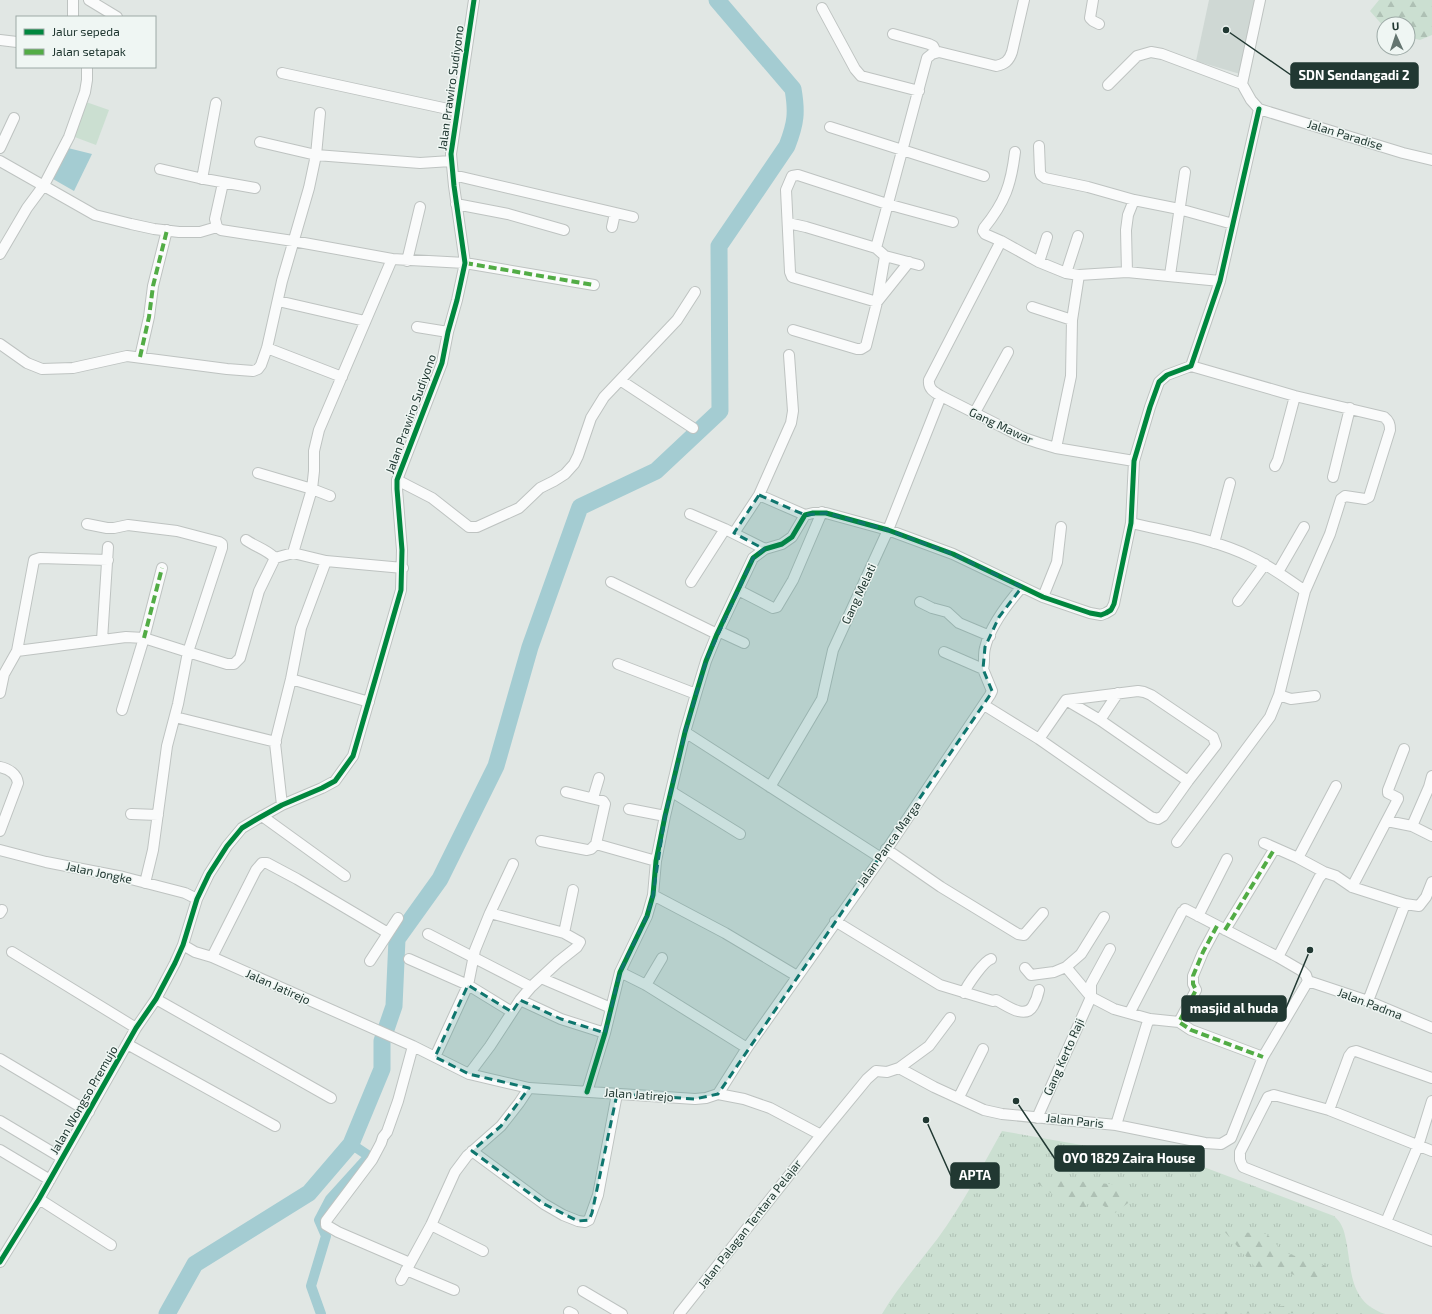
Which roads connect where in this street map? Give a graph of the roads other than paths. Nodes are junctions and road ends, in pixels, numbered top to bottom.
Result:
1 (73, 0) edge
2 (89, 0) edge
3 (474, 0) edge
4 (1024, 0) edge
5 (1093, 0) edge
6 (1260, 0) edge
7 (822, 8) dead end
8 (73, 16) edge
9 (115, 16) edge
10 (1099, 24) dead end
11 (893, 34) dead end
12 (0, 40) edge
13 (16, 42) edge
14 (936, 52) junction
15 (87, 68) edge
16 (282, 73) dead end
17 (1242, 84) junction
18 (1108, 85) dead end
19 (919, 91) junction
20 (216, 104) dead end
21 (1259, 109) junction
22 (457, 111) junction
23 (320, 113) dead end
24 (14, 118) dead end
25 (830, 128) dead end
26 (260, 142) dead end
27 (1, 145) edge
28 (1039, 146) dead end
29 (902, 151) junction
30 (1015, 152) dead end
31 (316, 155) junction
32 (1432, 160) edge
33 (0, 161) edge
34 (451, 161) junction
35 (160, 169) dead end
36 (1185, 172) dead end
37 (453, 175) junction
38 (984, 176) dead end
39 (202, 179) junction
40 (223, 183) junction
41 (44, 185) junction
42 (255, 188) dead end
43 (1134, 200) junction
44 (456, 204) junction
45 (887, 204) junction
46 (420, 207) dead end
47 (1179, 209) junction
48 (615, 213) junction
49 (633, 217) dead end
50 (953, 222) dead end
51 (788, 223) junction
52 (1233, 224) junction
53 (217, 227) junction
54 (612, 227) dead end
55 (167, 230) junction
56 (564, 230) dead end
57 (1078, 236) dead end
58 (1047, 237) dead end
59 (293, 241) junction
60 (1001, 241) junction
61 (876, 248) junction
62 (0, 254) edge
63 (886, 256) junction
64 (392, 259) junction
65 (407, 261) junction
66 (909, 262) junction
67 (1039, 262) junction
68 (465, 263) junction
69 (919, 265) dead end
70 (1127, 272) junction
71 (1066, 273) junction
72 (1170, 275) junction
73 (1079, 276) junction
74 (1220, 281) junction
75 (594, 285) dead end
76 (695, 292) dead end
77 (278, 301) junction
78 (877, 302) junction
79 (1032, 307) dead end
80 (1072, 320) junction
81 (365, 321) junction
82 (417, 327) dead end
83 (793, 330) dead end
84 (448, 332) junction
85 (0, 344) edge
86 (267, 348) junction
87 (1008, 352) dead end
88 (789, 355) dead end
89 (140, 357) junction
90 (1191, 366) junction
91 (342, 377) junction
92 (620, 380) junction
93 (941, 396) junction
94 (1295, 396) junction
95 (1350, 408) junction
96 (974, 414) junction
97 (693, 428) dead end
98 (1056, 448) junction
99 (1134, 462) junction
100 (1275, 466) dead end
101 (258, 473) dead end
102 (1332, 477) dead end
103 (398, 480) junction
104 (1230, 483) dead end
105 (312, 489) junction
106 (759, 495) junction
107 (330, 496) dead end
108 (822, 512) junction
109 (690, 514) dead end
110 (805, 515) junction
111 (1131, 523) junction
112 (87, 524) dead end
113 (1061, 527) dead end
114 (1304, 527) dead end
115 (888, 530) junction
116 (729, 531) junction
117 (246, 540) dead end
118 (1214, 543) junction
119 (108, 547) dead end
120 (765, 549) junction
121 (293, 553) junction
122 (275, 558) junction
123 (108, 560) junction
124 (326, 561) junction
125 (1265, 564) junction
126 (162, 568) dead end
127 (403, 568) junction
128 (1278, 572) junction
129 (611, 582) dead end
130 (692, 582) dead end
131 (1022, 587) junction
132 (738, 590) junction
133 (1305, 592) junction
134 (1043, 597) junction
135 (1238, 601) dead end
136 (920, 602) dead end
137 (718, 633) junction
138 (990, 636) junction
139 (144, 638) junction
140 (102, 640) junction
141 (744, 643) dead end
142 (16, 651) junction
143 (188, 652) junction
144 (944, 652) dead end
145 (618, 664) dead end
146 (982, 669) junction
147 (291, 679) junction
148 (0, 693) edge
149 (1118, 693) junction
150 (696, 694) junction
151 (1279, 695) junction
152 (1315, 696) dead end
153 (1066, 700) junction
154 (369, 702) junction
155 (984, 705) junction
156 (122, 710) dead end
157 (175, 717) junction
158 (1100, 720) junction
159 (684, 732) junction
160 (1039, 739) junction
161 (276, 742) junction
162 (1404, 749) dead end
163 (0, 767) edge
164 (1432, 776) edge
165 (599, 778) dead end
166 (1188, 781) junction
167 (1336, 786) dead end
168 (770, 787) junction
169 (566, 792) dead end
170 (672, 792) junction
171 (592, 798) junction
172 (282, 805) junction
173 (629, 809) dead end
174 (131, 814) dead end
175 (158, 815) junction
176 (262, 816) junction
177 (665, 816) junction
178 (1388, 821) junction
179 (1412, 826) junction
180 (0, 831) edge
181 (740, 834) dead end
182 (1432, 836) edge
183 (541, 841) dead end
184 (1177, 842) dead end
185 (1264, 843) dead end
186 (596, 844) junction
187 (1274, 848) junction
188 (0, 850) edge
189 (883, 853) junction
190 (1298, 858) junction
191 (1227, 859) dead end
192 (656, 861) junction
193 (513, 864) dead end
194 (1324, 872) junction
195 (345, 876) dead end
196 (1432, 882) edge
197 (145, 883) junction
198 (1352, 887) junction
199 (573, 890) dead end
200 (653, 895) junction
201 (197, 899) junction
202 (1405, 904) junction
203 (490, 912) junction
204 (1043, 913) dead end
205 (1198, 916) junction
206 (1104, 917) dead end
207 (398, 918) dead end
208 (835, 921) junction
209 (1221, 928) junction
210 (388, 933) junction
211 (428, 934) dead end
212 (564, 934) junction
213 (183, 946) junction
214 (1110, 949) dead end
215 (12, 952) dead end
216 (473, 956) junction
217 (212, 957) junction
218 (1278, 957) junction
219 (662, 958) dead end
220 (409, 959) dead end
221 (991, 959) dead end
222 (370, 961) dead end
223 (1066, 967) junction
224 (1024, 968) dead end
225 (620, 972) junction
226 (797, 976) junction
227 (541, 978) junction
228 (1308, 981) junction
229 (468, 985) junction
230 (646, 985) junction
231 (531, 987) junction
232 (1039, 990) dead end
233 (964, 993) junction
234 (1091, 997) junction
235 (156, 999) junction
236 (520, 1000) junction
237 (1368, 1001) junction
238 (611, 1008) junction
239 (512, 1012) junction
240 (1130, 1012) junction
241 (950, 1018) dead end
242 (1150, 1019) junction
243 (1179, 1022) junction
244 (136, 1028) junction
245 (1432, 1028) edge
246 (605, 1033) junction
247 (127, 1044) junction
248 (413, 1046) junction
249 (747, 1048) junction
250 (983, 1049) dead end
251 (435, 1057) junction
252 (1262, 1057) junction
253 (0, 1059) edge
254 (899, 1068) junction
255 (469, 1074) junction
256 (1432, 1078) edge
257 (529, 1088) junction
258 (587, 1092) junction
259 (617, 1094) junction
260 (718, 1094) junction
261 (959, 1097) junction
262 (330, 1098) dead end
263 (1432, 1101) edge
264 (1329, 1110) junction
265 (89, 1112) junction
266 (1037, 1118) junction
267 (0, 1120) edge
268 (1116, 1125) junction
269 (275, 1126) dead end
270 (821, 1135) junction
271 (1418, 1146) junction
272 (0, 1150) edge
273 (472, 1151) junction
274 (1432, 1151) edge
275 (62, 1158) junction
276 (50, 1180) junction
277 (39, 1199) junction
278 (1386, 1222) junction
279 (431, 1225) junction
280 (1432, 1241) edge
281 (111, 1245) dead end
282 (483, 1251) dead end
283 (0, 1262) edge
284 (408, 1267) junction
285 (401, 1280) dead end
286 (454, 1290) dead end
287 (583, 1291) dead end
288 (622, 1314) edge
289 (679, 1314) edge

1 - 8 street
2 - 9 street
3 - 22 street, Jalan Prawiro Sudiyono
4 - 14 street
5 - 10 street
6 - 17 street
7 - 19 street
11 - 14 street
12 - 13 street
14 - 19 street
15 - 41 street
16 - 22 street
17 - 18 street
17 - 21 street
19 - 29 street
20 - 39 street
21 - 32 street, Jalan Paradise
21 - 52 street
22 - 34 street, Jalan Prawiro Sudiyono
23 - 31 street
24 - 27 street
25 - 29 street
26 - 31 street
28 - 43 street
29 - 38 street
29 - 45 street
30 - 60 street
31 - 34 street
31 - 59 street
33 - 41 street
34 - 37 street, Jalan Prawiro Sudiyono
35 - 39 street
36 - 47 street
37 - 44 street, Jalan Prawiro Sudiyono
37 - 48 street
39 - 40 street
40 - 42 street
40 - 53 street
41 - 55 street
41 - 62 street
43 - 47 street
43 - 70 street
44 - 56 street
44 - 68 street, Jalan Prawiro Sudiyono
45 - 50 street
45 - 51 street
45 - 61 street
46 - 65 street
47 - 52 street
47 - 72 street
48 - 49 street
48 - 54 street
51 - 61 street
51 - 78 street
52 - 74 street
53 - 55 street
53 - 59 street
55 - 89 street
57 - 71 street
58 - 67 street
59 - 64 street
59 - 77 street
60 - 67 street
60 - 93 street
61 - 63 street
63 - 66 street
63 - 78 street
64 - 65 street
64 - 81 street
65 - 68 street
66 - 69 street
66 - 78 street
67 - 71 street
68 - 75 street
68 - 84 street, Jalan Prawiro Sudiyono
70 - 72 street
70 - 73 street
71 - 73 street
72 - 74 street
73 - 80 street
74 - 90 street
76 - 92 street
77 - 81 street
77 - 86 street
78 - 83 street
79 - 80 street
80 - 98 street
81 - 91 street
82 - 84 street
84 - 103 street, Jalan Prawiro Sudiyono
85 - 89 street
86 - 89 street
86 - 91 street
87 - 96 street
88 - 106 street
90 - 94 street
90 - 99 street
91 - 105 street
92 - 97 street
92 - 103 street
93 - 96 street, Gang Mawar
93 - 115 street, Gang Melati
94 - 95 street
94 - 100 street
95 - 102 street
95 - 133 street
96 - 98 street, Gang Mawar
98 - 99 street, Gang Mawar
99 - 111 street
101 - 105 street
103 - 127 street, Jalan Prawiro Sudiyono
104 - 118 street
105 - 107 street
105 - 121 street
106 - 110 street
106 - 116 street
108 - 110 street
108 - 115 street
108 - 132 street
109 - 116 street
110 - 120 street
111 - 118 street
111 - 134 street
112 - 143 street
113 - 134 street
114 - 128 street
115 - 131 street
115 - 168 street, Gang Melati
116 - 120 street
116 - 130 street
117 - 122 street
118 - 125 street
119 - 123 street
120 - 132 street
121 - 122 street
121 - 124 street
122 - 143 street
123 - 140 street
123 - 142 street
124 - 127 street
124 - 147 street
125 - 128 street
125 - 135 street
126 - 139 street
127 - 154 street, Jalan Prawiro Sudiyono
128 - 133 street
129 - 137 street
131 - 134 street
131 - 138 street
132 - 137 street
133 - 151 street
136 - 138 street
137 - 141 street
137 - 150 street
138 - 146 street
139 - 140 street
139 - 143 street
139 - 156 street
140 - 142 street
142 - 148 street
143 - 157 street
144 - 146 street
145 - 150 street
146 - 155 street, Jalan Panca Marga
147 - 154 street
147 - 161 street
149 - 153 street
149 - 158 street
149 - 166 street
150 - 159 street
151 - 152 street
151 - 184 street
153 - 158 street
153 - 160 street
154 - 172 street, Jalan Prawiro Sudiyono
155 - 160 street
155 - 189 street, Jalan Panca Marga
157 - 161 street
157 - 175 street
158 - 166 street
159 - 168 street
159 - 170 street
160 - 166 street
161 - 172 street
162 - 178 street
163 - 180 street
164 - 179 street
165 - 171 street
167 - 190 street
168 - 189 street
169 - 171 street
170 - 177 street
170 - 181 street
171 - 186 street
172 - 176 street, Jalan Prawiro Sudiyono
173 - 177 street
174 - 175 street
175 - 197 street
176 - 195 street
176 - 201 street, Jalan Prawiro Sudiyono
177 - 192 street
178 - 179 street
178 - 198 street
179 - 182 street
183 - 186 street
185 - 187 street
186 - 192 street
187 - 190 street
187 - 209 street
188 - 197 street, Jalan Jongke
189 - 204 street
189 - 208 street, Jalan Panca Marga
190 - 194 street
191 - 205 street
192 - 200 street
193 - 203 street
194 - 198 street
194 - 218 street
196 - 202 street
197 - 201 street, Jalan Jongke
198 - 202 street
199 - 212 street
200 - 225 street
200 - 226 street
201 - 213 street, Jalan Prawiro Sudiyono
202 - 237 street
203 - 212 street
203 - 216 street
205 - 209 street
205 - 240 street
206 - 223 street
207 - 210 street
208 - 226 street, Jalan Panca Marga
208 - 233 street
209 - 218 street
209 - 243 street
210 - 217 street
210 - 222 street
211 - 216 street
212 - 227 street
213 - 217 street, Jalan Jatirejo
213 - 235 street, Jalan Wongso Premujo
214 - 234 street, Gang Kerto Raji
215 - 244 street
216 - 229 street
216 - 231 street
217 - 248 street, Jalan Jatirejo
218 - 228 street
219 - 230 street
220 - 229 street
221 - 233 street
223 - 224 street
223 - 234 street
225 - 230 street
225 - 238 street
226 - 249 street, Jalan Panca Marga
227 - 231 street
227 - 238 street
228 - 237 street, Jalan Padma
228 - 252 street, Jalan Paris
229 - 239 street
229 - 251 street
230 - 249 street
231 - 236 street
232 - 233 street
234 - 240 street
234 - 266 street, Gang Kerto Raji
235 - 244 street, Jalan Wongso Premujo
235 - 262 street
236 - 239 street
236 - 246 street
237 - 245 street, Jalan Padma
238 - 246 street
239 - 255 street
240 - 242 street
241 - 254 street
242 - 243 street
242 - 268 street
243 - 252 street
244 - 247 street, Jalan Wongso Premujo
246 - 258 street
247 - 265 street, Jalan Wongso Premujo
247 - 269 street
248 - 251 street, Jalan Jatirejo
248 - 284 street
249 - 260 street, Jalan Panca Marga
250 - 261 street
251 - 255 street, Jalan Jatirejo
252 - 268 street, Jalan Paris
253 - 265 street
254 - 261 street, Jalan Paris
254 - 270 street
255 - 257 street, Jalan Jatirejo
256 - 264 street
257 - 258 street, Jalan Jatirejo
257 - 273 street
258 - 259 street, Jalan Jatirejo
259 - 260 street, Jalan Jatirejo
259 - 273 street
260 - 270 street, Jalan Jatirejo
261 - 266 street, Jalan Paris
263 - 271 street
264 - 271 street
264 - 278 street
265 - 275 street, Jalan Wongso Premujo
266 - 268 street, Jalan Paris
267 - 275 street
270 - 289 street, Jalan Palagan Tentara Pelajar
271 - 274 street
271 - 278 street
272 - 276 street
273 - 279 street
275 - 276 street, Jalan Wongso Premujo
276 - 277 street, Jalan Wongso Premujo
277 - 281 street
277 - 283 street, Jalan Wongso Premujo
278 - 280 street
279 - 282 street
279 - 284 street
284 - 285 street
284 - 286 street
287 - 288 street

